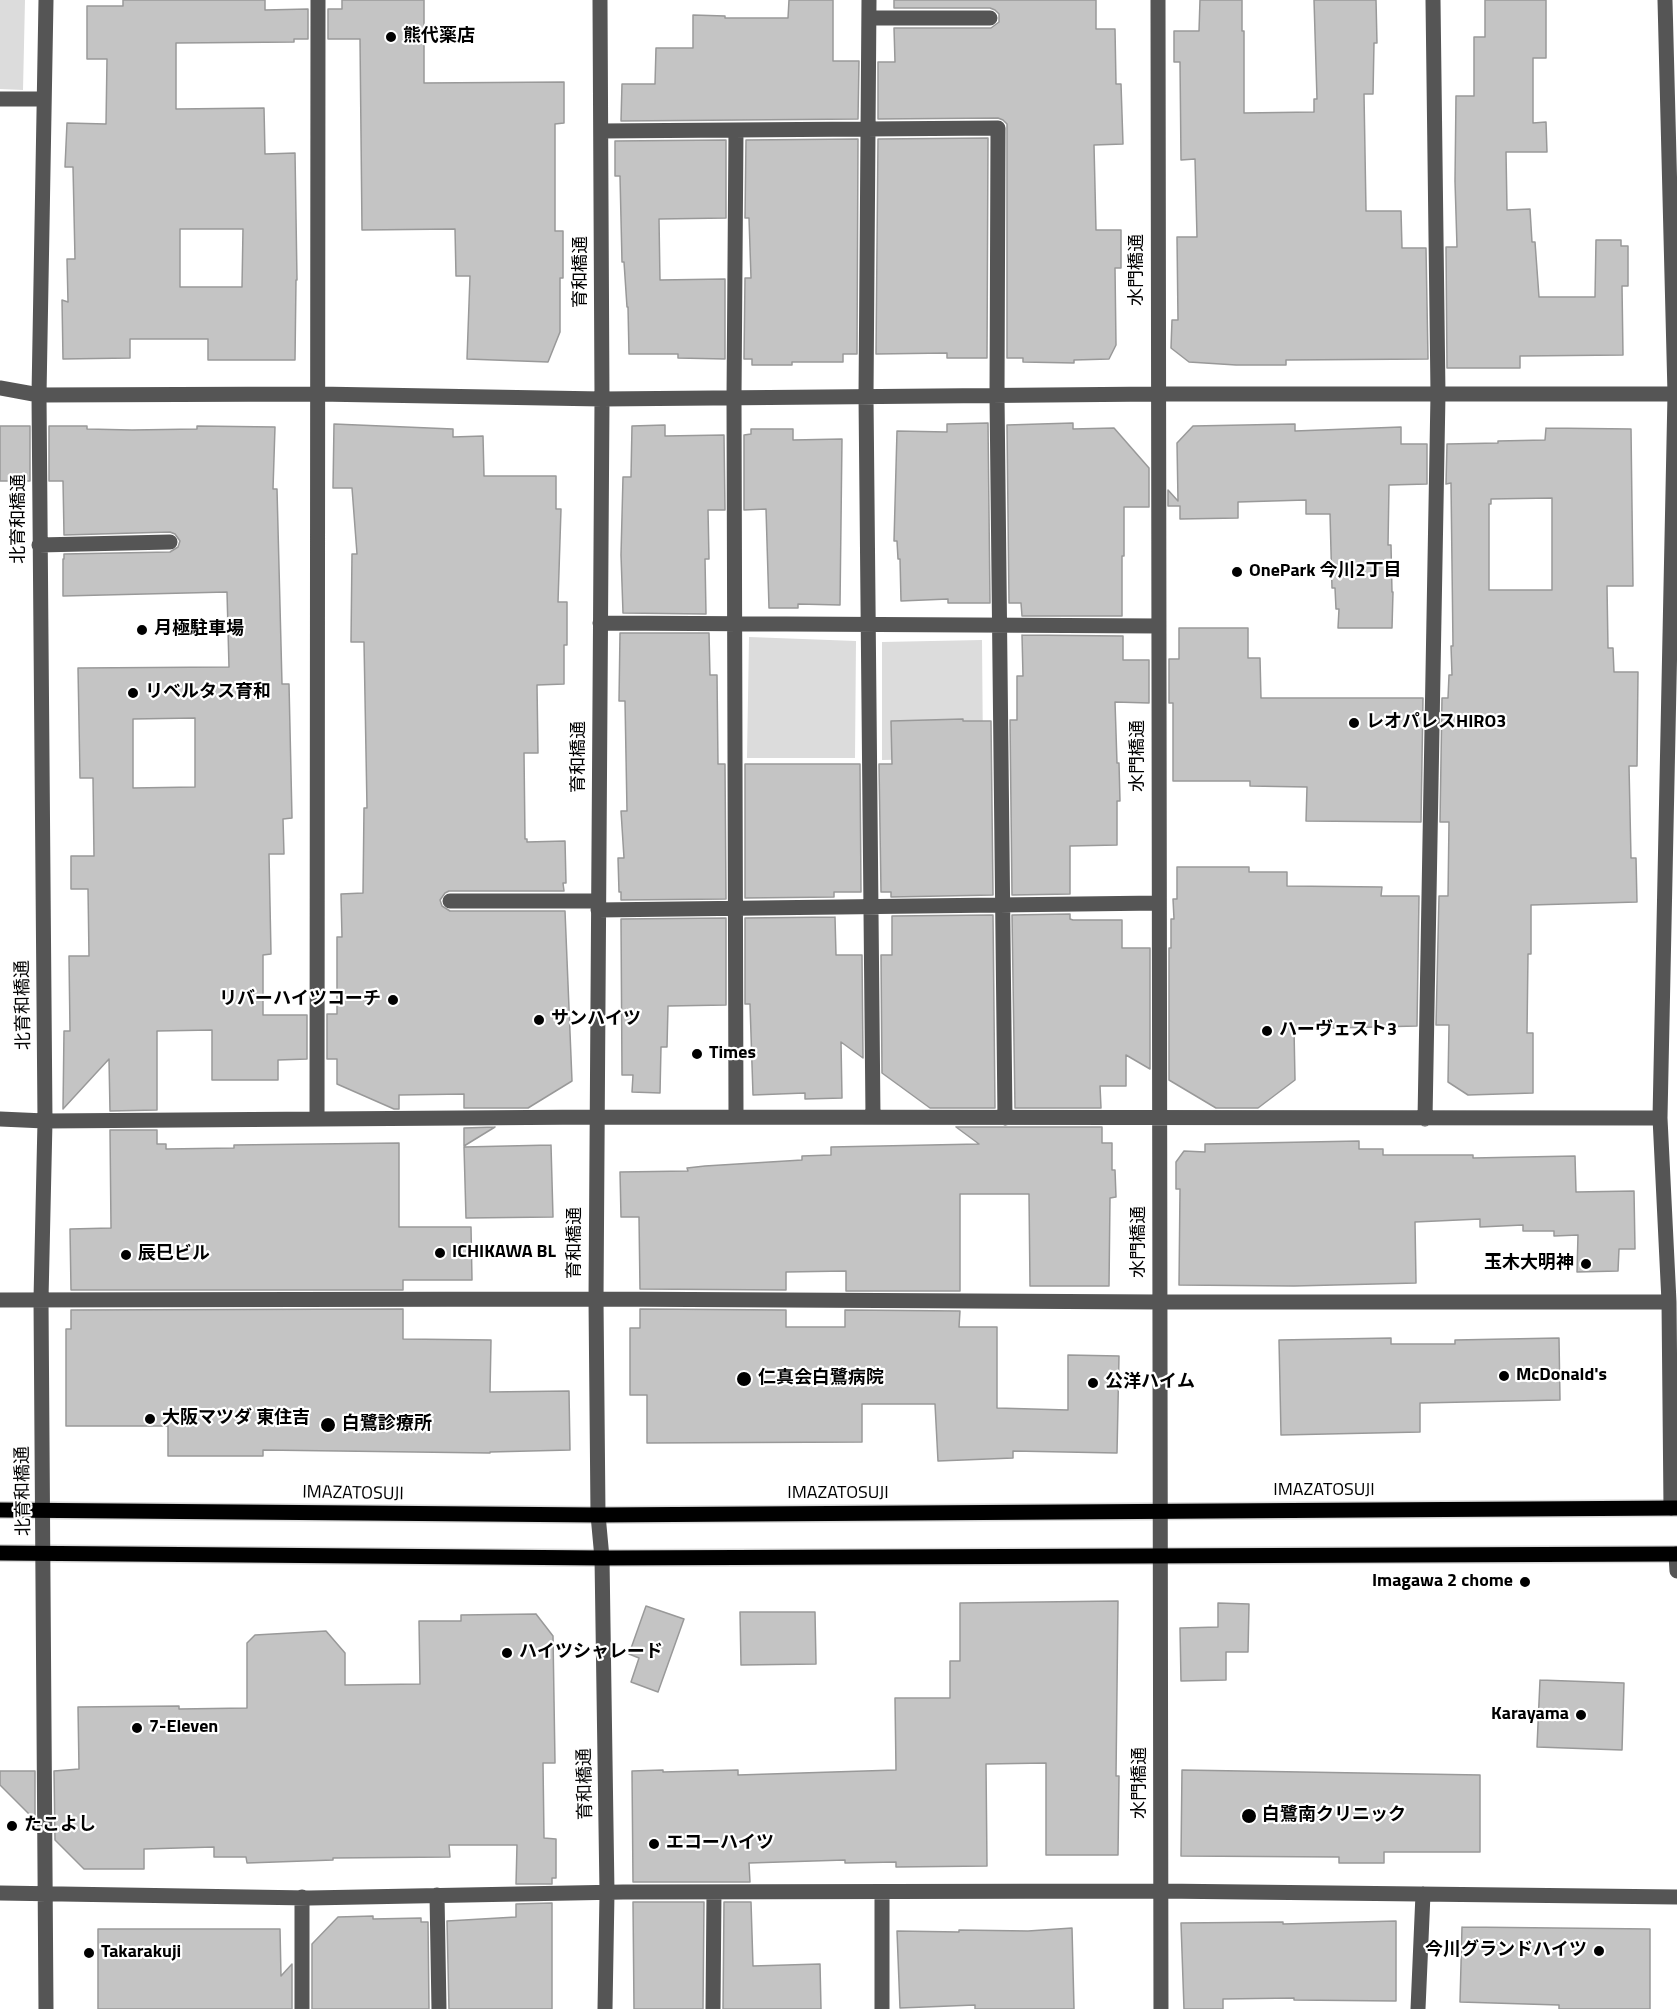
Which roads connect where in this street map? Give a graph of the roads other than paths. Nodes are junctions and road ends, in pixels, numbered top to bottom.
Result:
1 (46, 0) edge
2 (318, 0) edge
3 (600, 0) edge
4 (869, 0) edge
5 (1158, 0) edge
6 (1433, 0) edge
7 (1665, 0) edge
8 (869, 18) junction
9 (990, 18) dead end
10 (0, 99) edge
11 (44, 99) junction
12 (868, 129) junction
13 (736, 130) junction
14 (601, 131) junction
15 (0, 388) edge
16 (318, 394) junction
17 (1158, 394) junction
18 (1438, 394) junction
19 (1676, 394) edge
20 (39, 395) junction
21 (997, 395) junction
22 (866, 396) junction
23 (734, 397) junction
24 (602, 399) junction
25 (170, 542) dead end
26 (39, 545) junction
27 (1674, 597) edge
28 (600, 623) junction
29 (735, 624) junction
30 (868, 624) junction
31 (1000, 625) junction
32 (1159, 626) junction
33 (450, 901) dead end
34 (1159, 903) junction
35 (1003, 905) junction
36 (598, 906) junction
37 (870, 907) junction
38 (735, 908) junction
39 (597, 1117) junction
40 (736, 1117) junction
41 (1160, 1117) junction
42 (873, 1118) junction
43 (1005, 1118) junction
44 (1660, 1118) junction
45 (0, 1119) edge
46 (317, 1119) junction
47 (1425, 1119) junction
48 (45, 1121) junction
49 (1672, 1279) edge
50 (41, 1299) junction
51 (596, 1299) junction
52 (0, 1300) edge
53 (1160, 1302) junction
54 (1669, 1302) junction
55 (1674, 1508) edge
56 (0, 1510) edge
57 (43, 1510) junction
58 (1160, 1512) junction
59 (598, 1515) junction
60 (0, 1553) edge
61 (44, 1553) junction
62 (1677, 1554) edge
63 (1160, 1557) junction
64 (602, 1558) junction
65 (1677, 1571) edge
66 (1160, 1891) junction
67 (714, 1892) junction
68 (882, 1892) junction
69 (0, 1893) edge
70 (607, 1893) junction
71 (44, 1894) junction
72 (1424, 1894) junction
73 (437, 1895) junction
74 (302, 1897) junction
75 (1677, 1897) edge
76 (46, 2009) edge
77 (302, 2009) edge
78 (439, 2009) edge
79 (605, 2009) edge
80 (713, 2009) edge
81 (882, 2009) edge
82 (1161, 2009) edge
83 (1418, 2009) edge

1 - 11 street, 北育和橋通
2 - 16 street
3 - 14 street, 育和橋通
4 - 8 street
5 - 17 street, 水門橋通
6 - 18 street
7 - 19 street
8 - 9 street
8 - 12 street
10 - 11 street
11 - 20 street, 北育和橋通
12 - 13 street
12 - 21 street
12 - 22 street
13 - 14 street
13 - 23 street
14 - 24 street, 育和橋通
15 - 20 street
16 - 20 street
16 - 24 street
16 - 46 street
17 - 18 street
17 - 21 street
17 - 32 street, 水門橋通
18 - 19 street
18 - 47 street
19 - 27 street
20 - 26 street, 北育和橋通
21 - 22 street
21 - 31 street
22 - 23 street
22 - 30 street
23 - 24 street
23 - 29 street
24 - 28 street, 育和橋通
25 - 26 street
26 - 48 street, 北育和橋通
27 - 44 street
28 - 29 street
28 - 36 street, 育和橋通
29 - 30 street
29 - 38 street
30 - 31 street
30 - 37 street
31 - 32 street
31 - 35 street
32 - 34 street, 水門橋通
33 - 36 street
34 - 35 street
34 - 41 street, 水門橋通
35 - 37 street
35 - 43 street
36 - 38 street
36 - 39 street, 育和橋通
37 - 38 street
37 - 42 street
38 - 40 street
39 - 40 street
39 - 46 street
39 - 51 street, 育和橋通
40 - 42 street
41 - 43 street
41 - 47 street
41 - 53 street, 水門橋通
42 - 43 street
44 - 47 street
44 - 49 street
45 - 48 street
46 - 48 street
48 - 50 street, 北育和橋通
49 - 54 street
50 - 51 street
50 - 52 street
50 - 57 street, 北育和橋通
51 - 53 street
51 - 59 street, 育和橋通
53 - 54 street
53 - 58 street, 水門橋通
54 - 55 street
55 - 58 main road, IMAZATOSUJI
56 - 57 main road, IMAZATOSUJI
57 - 59 main road, IMAZATOSUJI
57 - 61 street, 北育和橋通
58 - 59 main road, IMAZATOSUJI
58 - 63 street, 水門橋通
59 - 64 street, 育和橋通
60 - 61 main road
61 - 64 main road
61 - 71 street, 北育和橋通
62 - 63 main road
62 - 65 street
63 - 64 main road
63 - 66 street, 水門橋通
64 - 70 street, 育和橋通
66 - 68 street
66 - 72 street
66 - 82 street, 水門橋通
67 - 68 street
67 - 70 street
67 - 80 street
68 - 81 street
69 - 71 street
70 - 73 street
70 - 79 street, 育和橋通
71 - 74 street
71 - 76 street, 北育和橋通
72 - 75 street
72 - 83 street
73 - 74 street
73 - 78 street
74 - 77 street

